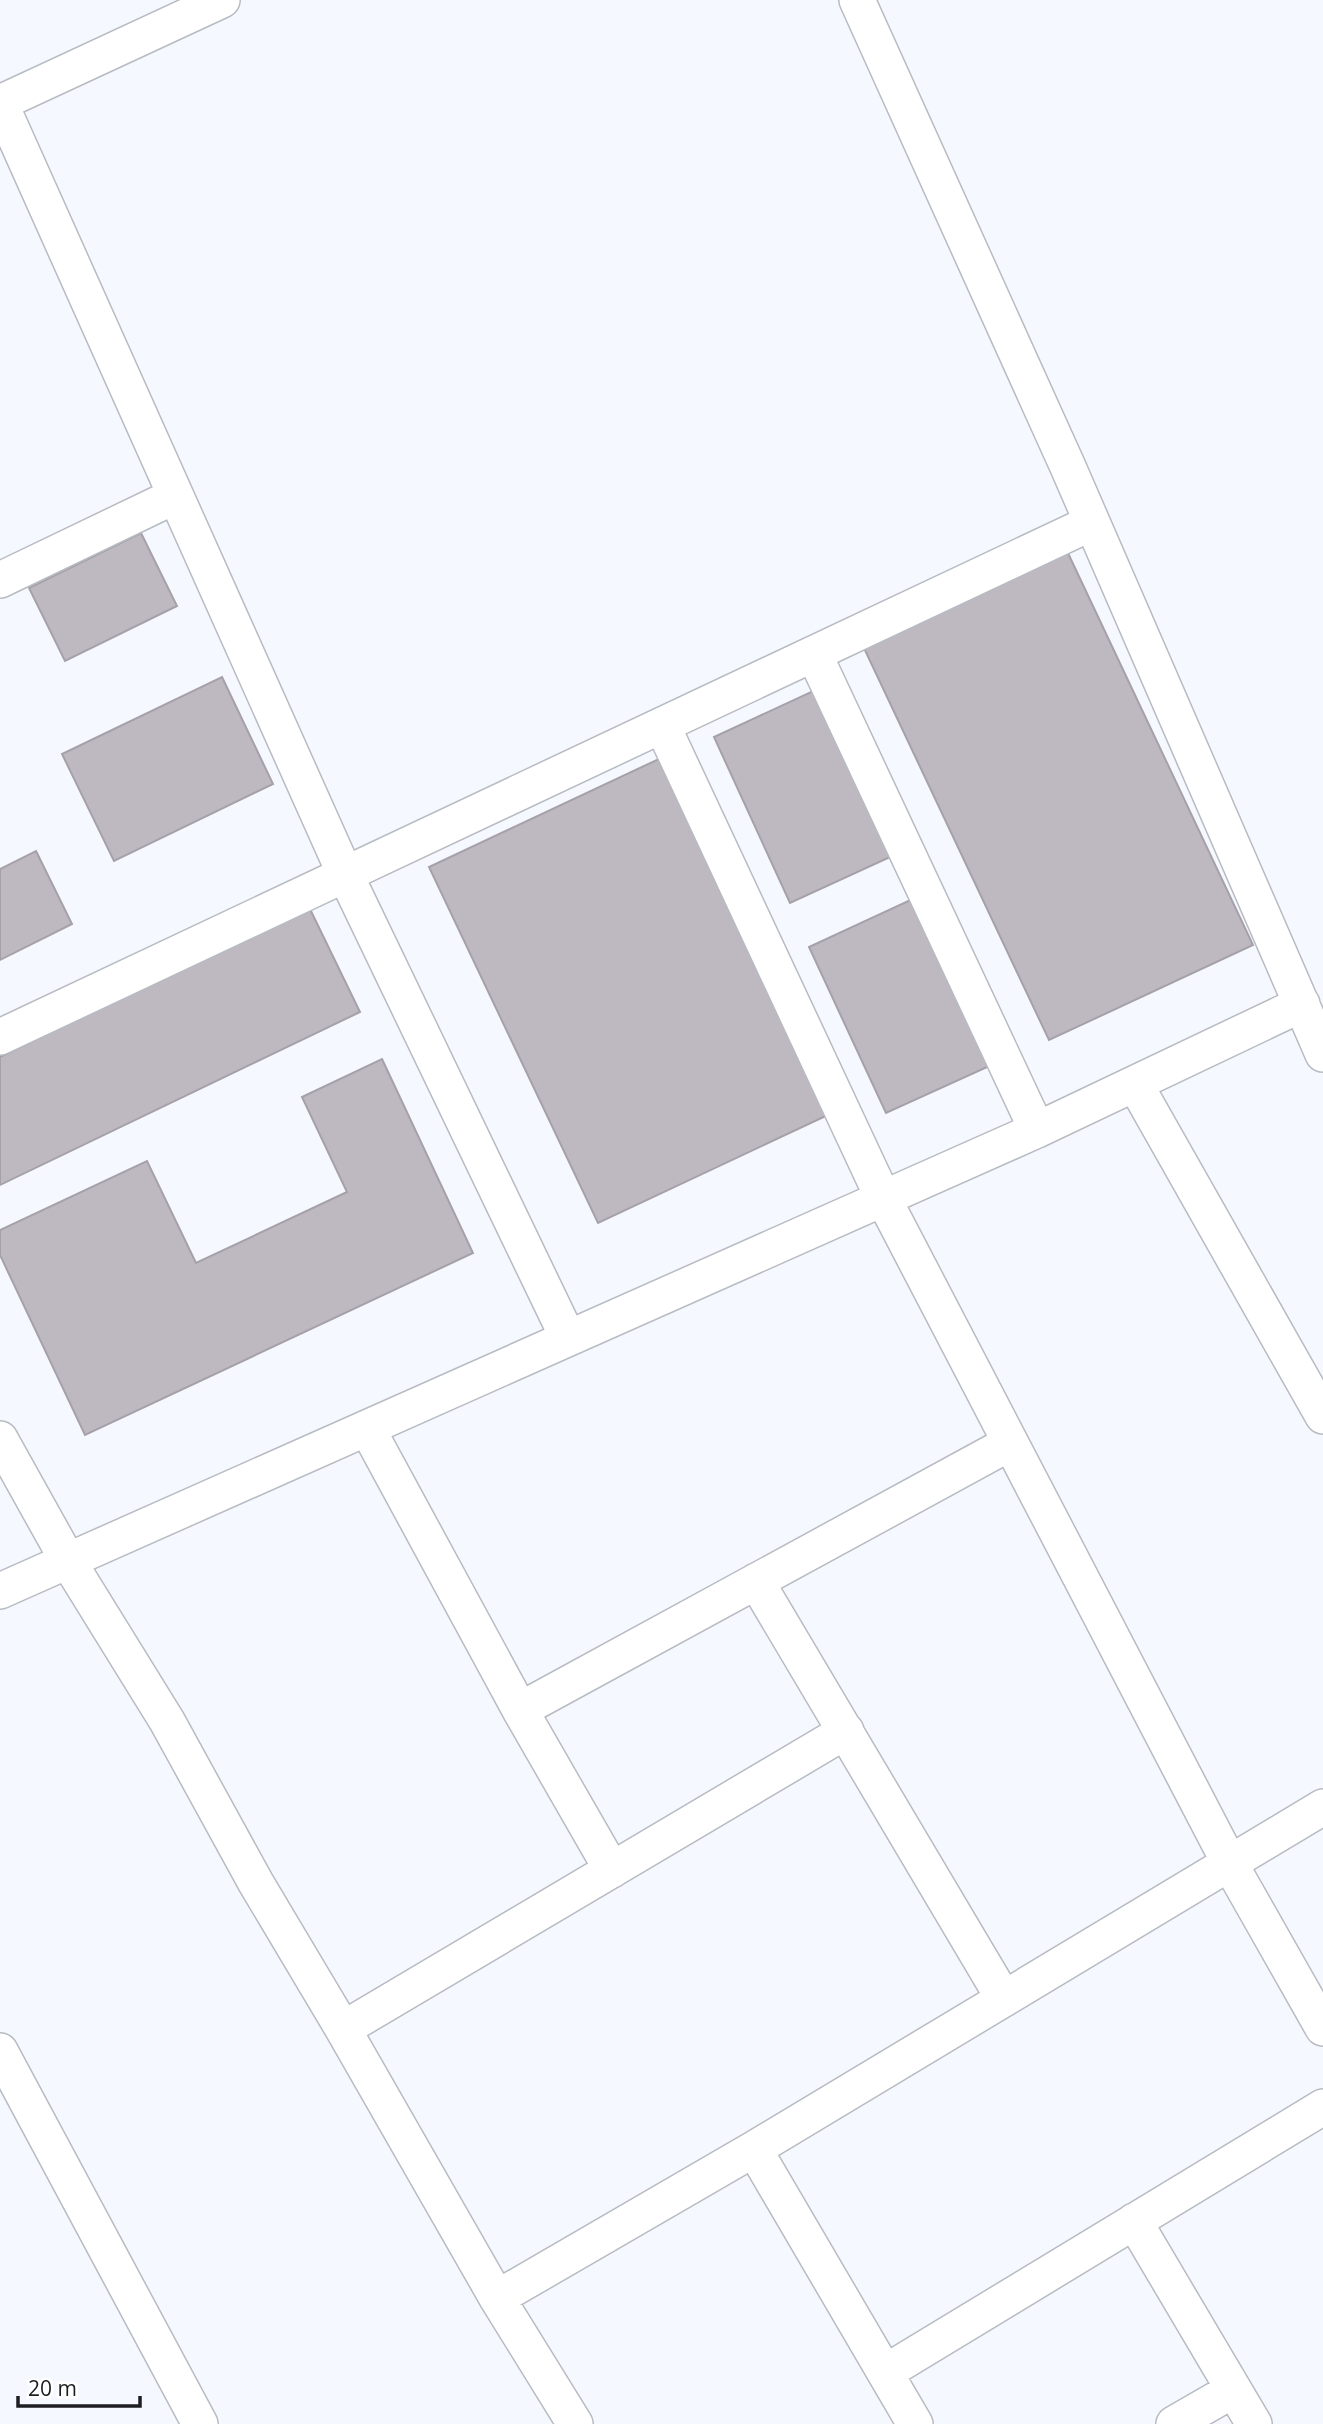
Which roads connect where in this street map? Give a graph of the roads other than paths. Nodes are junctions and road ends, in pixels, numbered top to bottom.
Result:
1 (222, 0) edge
2 (857, 0) edge
3 (0, 103) edge
4 (175, 495) junction
5 (1091, 523) junction
6 (0, 580) edge
7 (814, 654) junction
8 (662, 725) junction
9 (345, 874) junction
10 (1302, 1004) junction
11 (0, 1038) edge
12 (1323, 1054) edge
13 (1135, 1084) junction
14 (1037, 1130) junction
15 (883, 1198) junction
16 (568, 1338) junction
17 (1323, 1416) edge
18 (367, 1428) junction
19 (0, 1439) edge
20 (1010, 1443) junction
21 (68, 1561) junction
22 (756, 1581) junction
23 (0, 1591) edge
24 (520, 1710) junction
25 (846, 1731) junction
26 (1323, 1807) edge
27 (1230, 1864) junction
28 (612, 1870) junction
29 (1004, 1999) junction
30 (1323, 2028) edge
31 (343, 2029) junction
32 (0, 2051) edge
33 (1323, 2107) edge
34 (754, 2149) junction
35 (1134, 2221) junction
36 (497, 2298) junction
37 (886, 2372) junction
38 (1233, 2390) junction
39 (200, 2424) edge
40 (575, 2424) edge
41 (915, 2424) edge
42 (1174, 2424) edge
43 (1254, 2424) edge

1 - 3 street
2 - 5 street
3 - 4 street
4 - 6 street
4 - 9 street
5 - 7 street
5 - 10 street
7 - 8 street
7 - 14 street
8 - 9 street
8 - 15 street
9 - 11 street
9 - 16 street
10 - 12 street
10 - 13 street
13 - 14 street
13 - 17 street
14 - 15 street
15 - 16 street
15 - 20 street
16 - 18 street
18 - 21 street
18 - 24 street
19 - 21 street
20 - 22 street
20 - 27 street
21 - 23 street
21 - 31 street
22 - 24 street
22 - 25 street
24 - 28 street
25 - 28 street
25 - 29 street
26 - 27 street
27 - 29 street
27 - 30 street
28 - 31 street
29 - 34 street
31 - 36 street
32 - 39 street
33 - 35 street
34 - 36 street
34 - 37 street
35 - 37 street
35 - 38 street
36 - 40 street
37 - 41 street
38 - 42 street
38 - 43 street

